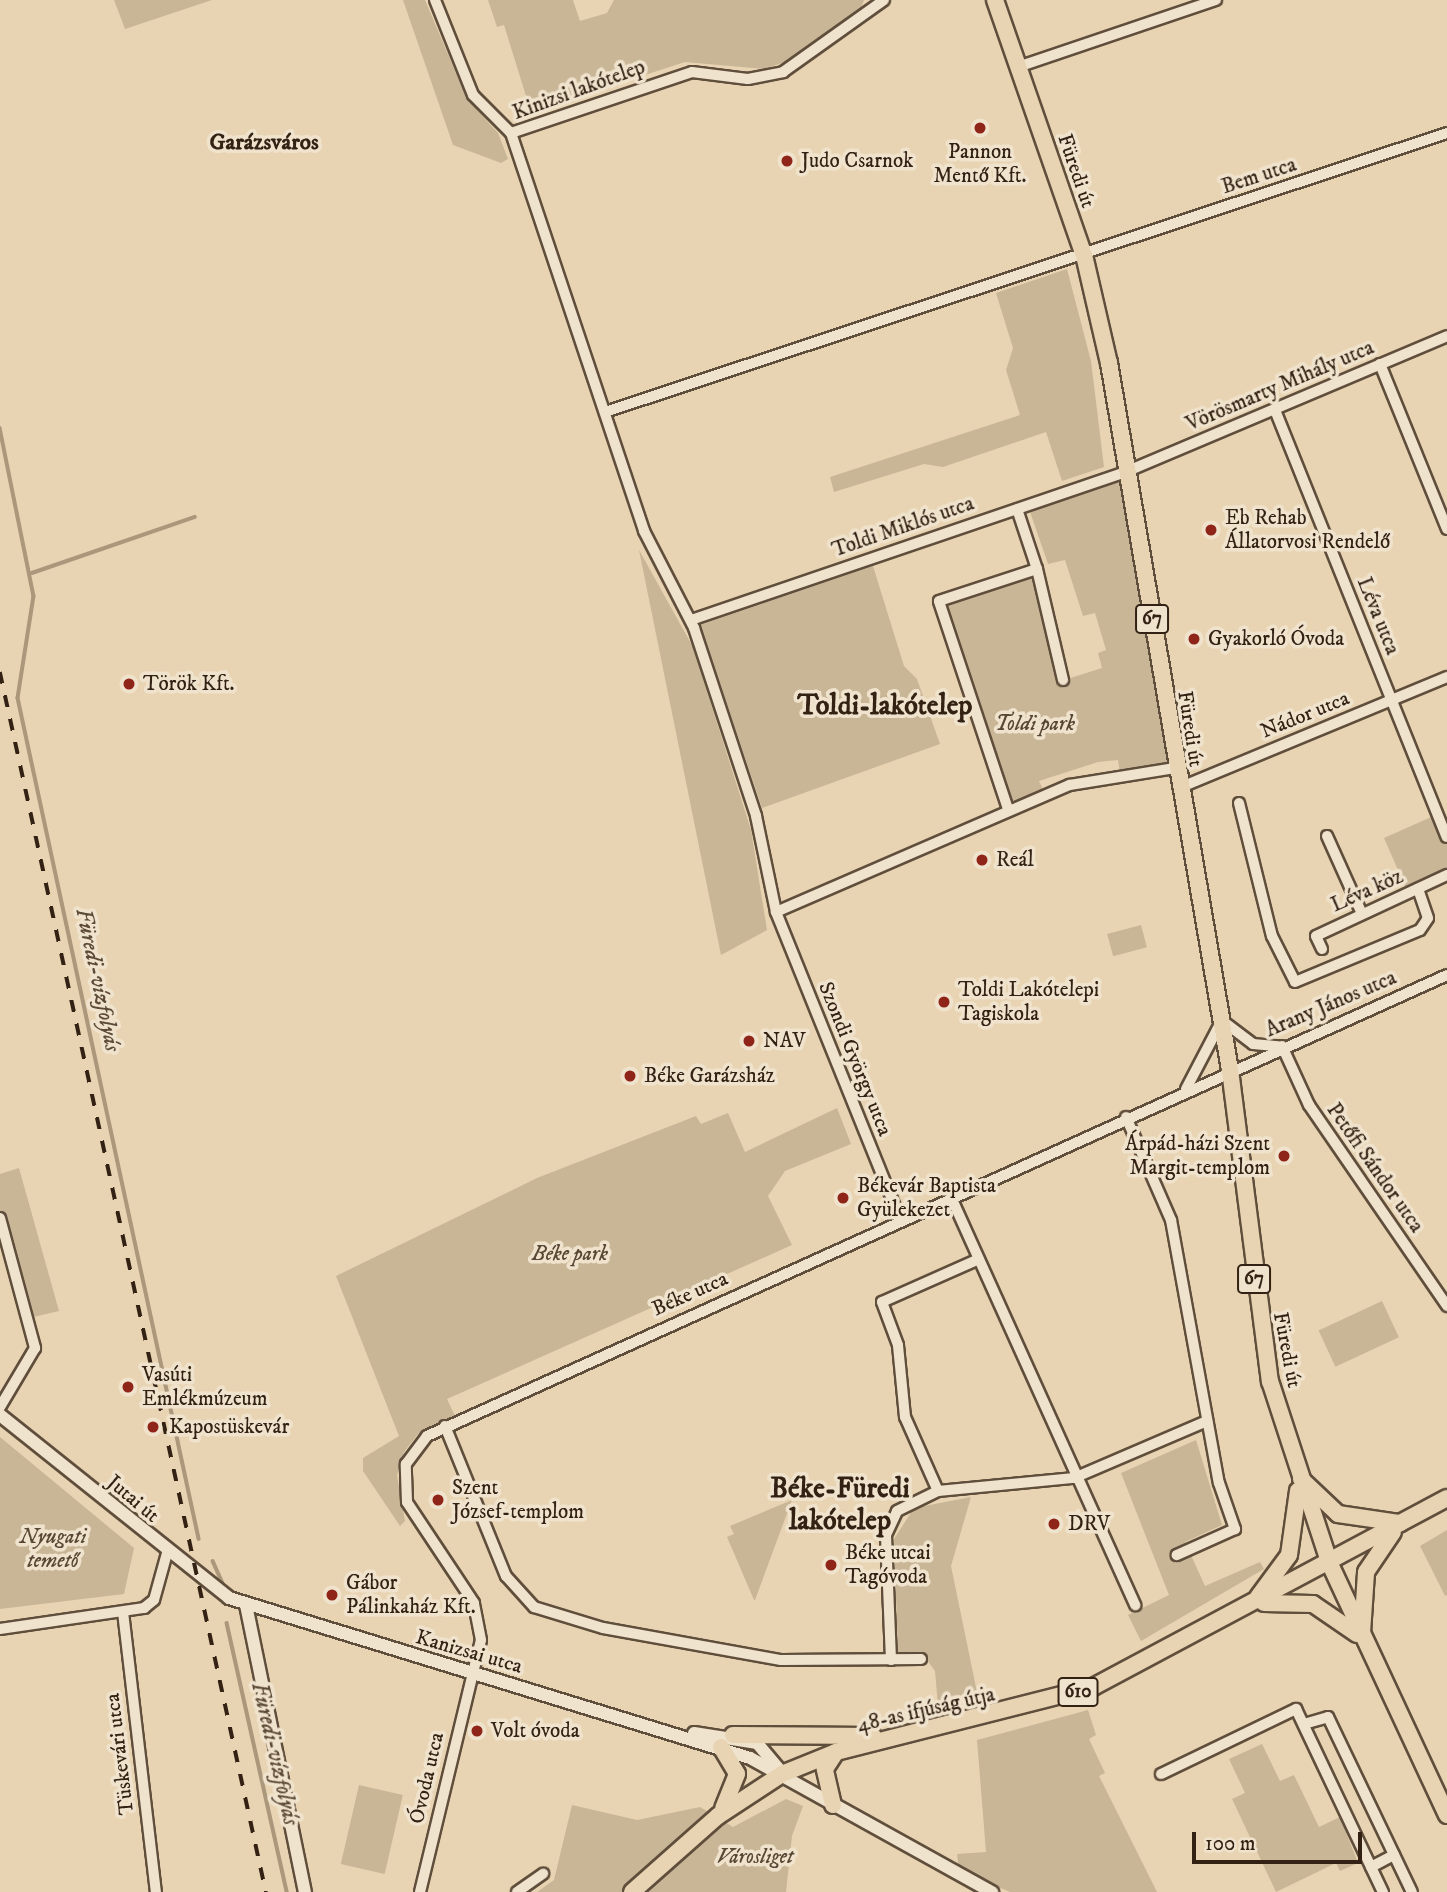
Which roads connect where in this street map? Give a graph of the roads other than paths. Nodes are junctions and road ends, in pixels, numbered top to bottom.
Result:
1 (435, 0) edge
2 (884, 0) edge
3 (995, 0) edge
4 (1216, 0) edge
5 (1018, 66) junction
6 (511, 133) junction
7 (1447, 133) edge
8 (1084, 255) junction
9 (1447, 336) edge
10 (1380, 364) junction
11 (1275, 410) junction
12 (605, 412) junction
13 (1128, 471) junction
14 (1017, 509) junction
15 (1447, 529) edge
16 (1037, 569) junction
17 (691, 620) junction
18 (1447, 677) edge
19 (1063, 680) dead end
20 (1391, 700) junction
21 (1175, 768) junction
22 (1178, 788) junction
23 (1239, 803) dead end
24 (1008, 809) junction
25 (1327, 836) dead end
26 (1447, 837) edge
27 (1447, 875) edge
28 (1418, 889) junction
29 (776, 912) junction
30 (1362, 914) junction
31 (1322, 949) dead end
32 (1447, 975) edge
33 (1221, 1018) junction
34 (1282, 1046) junction
35 (1230, 1070) junction
36 (1186, 1090) junction
37 (1126, 1117) junction
38 (951, 1196) junction
39 (0, 1218) edge
40 (900, 1219) junction
41 (977, 1260) junction
42 (1447, 1306) edge
43 (0, 1407) edge
44 (0, 1415) edge
45 (1207, 1421) junction
46 (444, 1426) junction
47 (1297, 1475) junction
48 (1074, 1478) junction
49 (938, 1491) junction
50 (1447, 1498) edge
51 (1402, 1523) junction
52 (167, 1553) junction
53 (1177, 1555) dead end
54 (1329, 1562) junction
55 (246, 1605) junction
56 (1135, 1605) dead end
57 (1251, 1606) junction
58 (123, 1612) junction
59 (0, 1629) edge
60 (1362, 1639) junction
61 (921, 1659) dead end
62 (891, 1660) junction
63 (471, 1672) junction
64 (1304, 1724) junction
65 (928, 1731) junction
66 (683, 1733) junction
67 (733, 1735) junction
68 (721, 1747) junction
69 (836, 1752) junction
70 (782, 1773) junction
71 (1161, 1774) dead end
72 (833, 1805) junction
73 (1446, 1810) edge
74 (718, 1816) junction
75 (1394, 1855) junction
76 (1371, 1867) junction
77 (543, 1874) dead end
78 (156, 1892) edge
79 (305, 1892) edge
80 (420, 1892) edge
81 (517, 1892) edge
82 (632, 1892) edge
83 (992, 1892) edge
84 (1383, 1892) edge
85 (1412, 1892) edge

1 - 6 street
2 - 6 street, Kinizsi lakótelep
3 - 5 main road, Füredi út / 67
4 - 5 street
5 - 8 main road, Füredi út / 67
6 - 12 street, Kinizsi lakótelep
7 - 8 street, Bem utca
8 - 12 street
8 - 13 main road, Füredi út / 67
9 - 10 street, Vörösmarty Mihály utca
10 - 11 street, Vörösmarty Mihály utca
10 - 15 street
11 - 13 street, Vörösmarty Mihály utca
11 - 20 street, Léva utca
12 - 17 street, Kinizsi lakótelep
13 - 14 street, Toldi Miklós utca
13 - 21 main road, Füredi út / 67
14 - 16 street
14 - 17 street, Toldi Miklós utca
16 - 19 street
16 - 24 street
17 - 29 street, Szondi György utca
18 - 20 street, Nádor utca
20 - 22 street, Nádor utca
20 - 26 street, Léva utca
21 - 22 main road, Füredi út / 67
21 - 24 street
22 - 33 main road, Füredi út / 67
23 - 28 street
24 - 29 street
25 - 30 street
27 - 28 street, Léva köz
28 - 30 street, Léva köz
29 - 40 street, Szondi György utca
30 - 31 street, Léva köz
32 - 34 street, Arany János utca
33 - 34 street
33 - 35 main road, Füredi út / 67
33 - 36 street
34 - 35 street, Arany János utca
34 - 42 street, Petőfi Sándor utca
35 - 36 street, Béke utca
35 - 47 main road, Füredi út / 67
36 - 37 street, Béke utca
37 - 38 street, Béke utca
37 - 45 street
38 - 40 street, Béke utca
38 - 41 street
39 - 43 street
40 - 46 street, Béke utca
41 - 48 street
41 - 49 street
44 - 52 street, Jutai út
45 - 48 street
45 - 53 street
46 - 62 street
46 - 63 street, Béke utca
47 - 51 main road
47 - 54 main road, 67
47 - 57 main road
48 - 49 street
48 - 56 street
49 - 62 street
50 - 51 main road, 610
51 - 54 main road, 610
51 - 60 main road
52 - 55 street, Jutai út
52 - 58 street
54 - 57 main road, 610
54 - 60 main road, 67
55 - 63 street, Kanizsai utca
55 - 79 street
57 - 60 main road
57 - 65 main road, 48-as ifjúság útja / 610
58 - 59 street
58 - 78 street, Tüskevári utca
60 - 73 main road, 67
61 - 62 street
63 - 66 street, Kanizsai utca
63 - 80 street, Óvoda utca
64 - 71 street
64 - 75 street
64 - 76 street
65 - 67 main road
65 - 69 main road, 48-as ifjúság útja / 610
66 - 67 street, Kanizsai utca
66 - 68 street, Kanizsai utca
67 - 70 street, Kanizsai utca
68 - 70 street, Kanizsai utca
68 - 74 main road
69 - 70 main road, 48-as ifjúság útja / 610
69 - 72 main road
70 - 72 street, Kanizsai utca
70 - 74 main road, 48-as ifjúság útja / 610
72 - 83 street, Kanizsai utca
74 - 82 main road, 48-as ifjúság útja / 610
75 - 76 street
75 - 85 street
76 - 84 street
77 - 81 street

